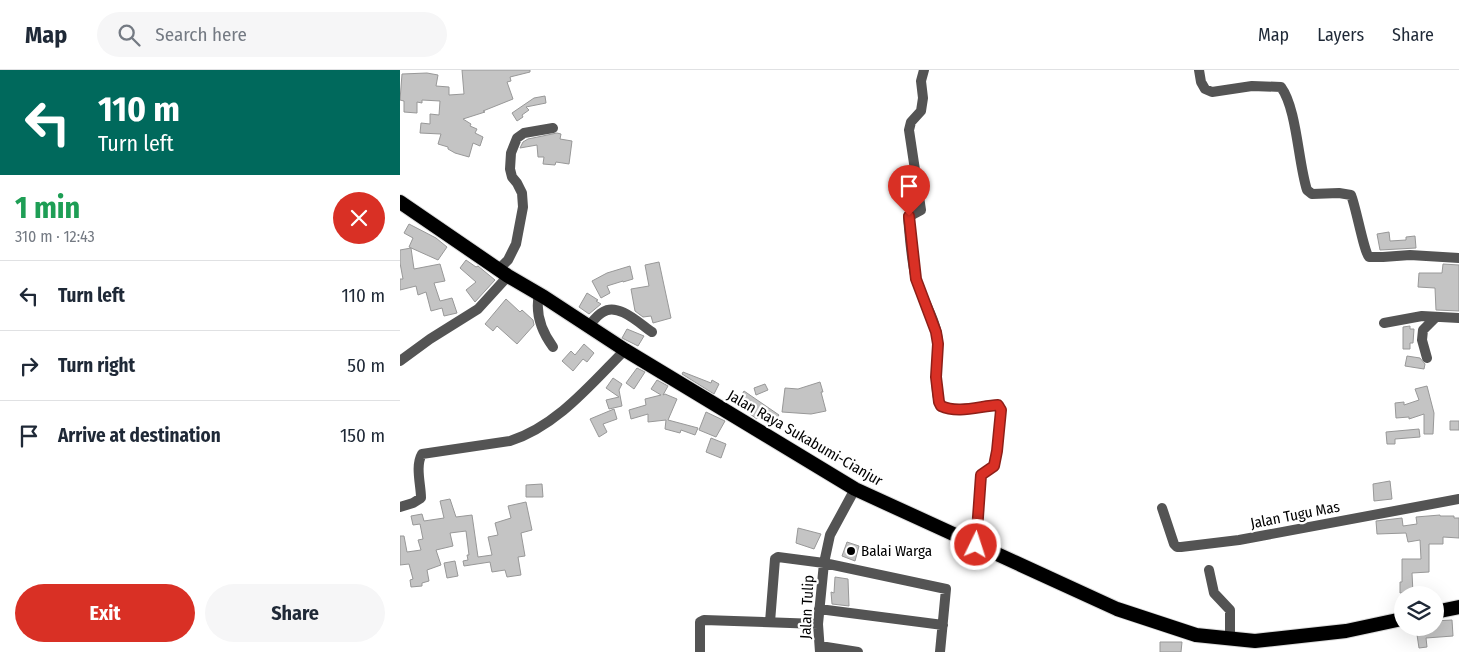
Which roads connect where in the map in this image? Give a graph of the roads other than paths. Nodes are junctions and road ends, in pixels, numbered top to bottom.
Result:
1 (924, 70) edge
2 (1199, 70) edge
3 (553, 128) dead end
4 (400, 202) edge
5 (1459, 258) edge
6 (503, 272) junction
7 (539, 294) junction
8 (1436, 318) junction
9 (1459, 318) edge
10 (1384, 323) dead end
11 (589, 326) junction
12 (652, 332) dead end
13 (552, 347) dead end
14 (625, 350) junction
15 (1427, 358) dead end
16 (400, 361) edge
17 (854, 488) junction
18 (1459, 499) edge
19 (400, 507) edge
20 (1162, 508) dead end
21 (976, 545) junction
22 (824, 563) junction
23 (1209, 570) dead end
24 (1459, 607) edge
25 (820, 609) junction
26 (1444, 610) edge
27 (1394, 621) edge
28 (770, 622) junction
29 (818, 624) junction
30 (942, 625) junction
31 (1230, 639) junction
32 (820, 649) edge
33 (700, 652) edge
34 (858, 652) edge
35 (940, 652) edge

1 - 21 street
2 - 5 street
3 - 6 street
4 - 6 highway, Jalan Raya Sukabumi-Cianjur
6 - 7 highway, Jalan Raya Sukabumi-Cianjur
6 - 16 street
7 - 11 highway, Jalan Raya Sukabumi-Cianjur
7 - 13 street
8 - 9 street
8 - 10 street
8 - 15 street
11 - 12 street
11 - 14 highway, Jalan Raya Sukabumi-Cianjur
14 - 17 highway, Jalan Raya Sukabumi-Cianjur
14 - 19 street
17 - 21 highway, Jalan Raya Sukabumi-Cianjur
17 - 22 street, Jalan Tulip
18 - 20 street, Jalan Tugu Mas
21 - 31 highway, Jalan Raya Sukabumi-Cianjur
22 - 25 street, Jalan Tulip
22 - 28 street
22 - 30 street
23 - 31 street
24 - 26 highway
25 - 29 street, Jalan Tulip
25 - 30 street
27 - 31 highway, Jalan Raya Sukabumi-Cianjur
28 - 29 street
28 - 33 street
29 - 32 street, Jalan Tulip
30 - 35 street
32 - 34 street

